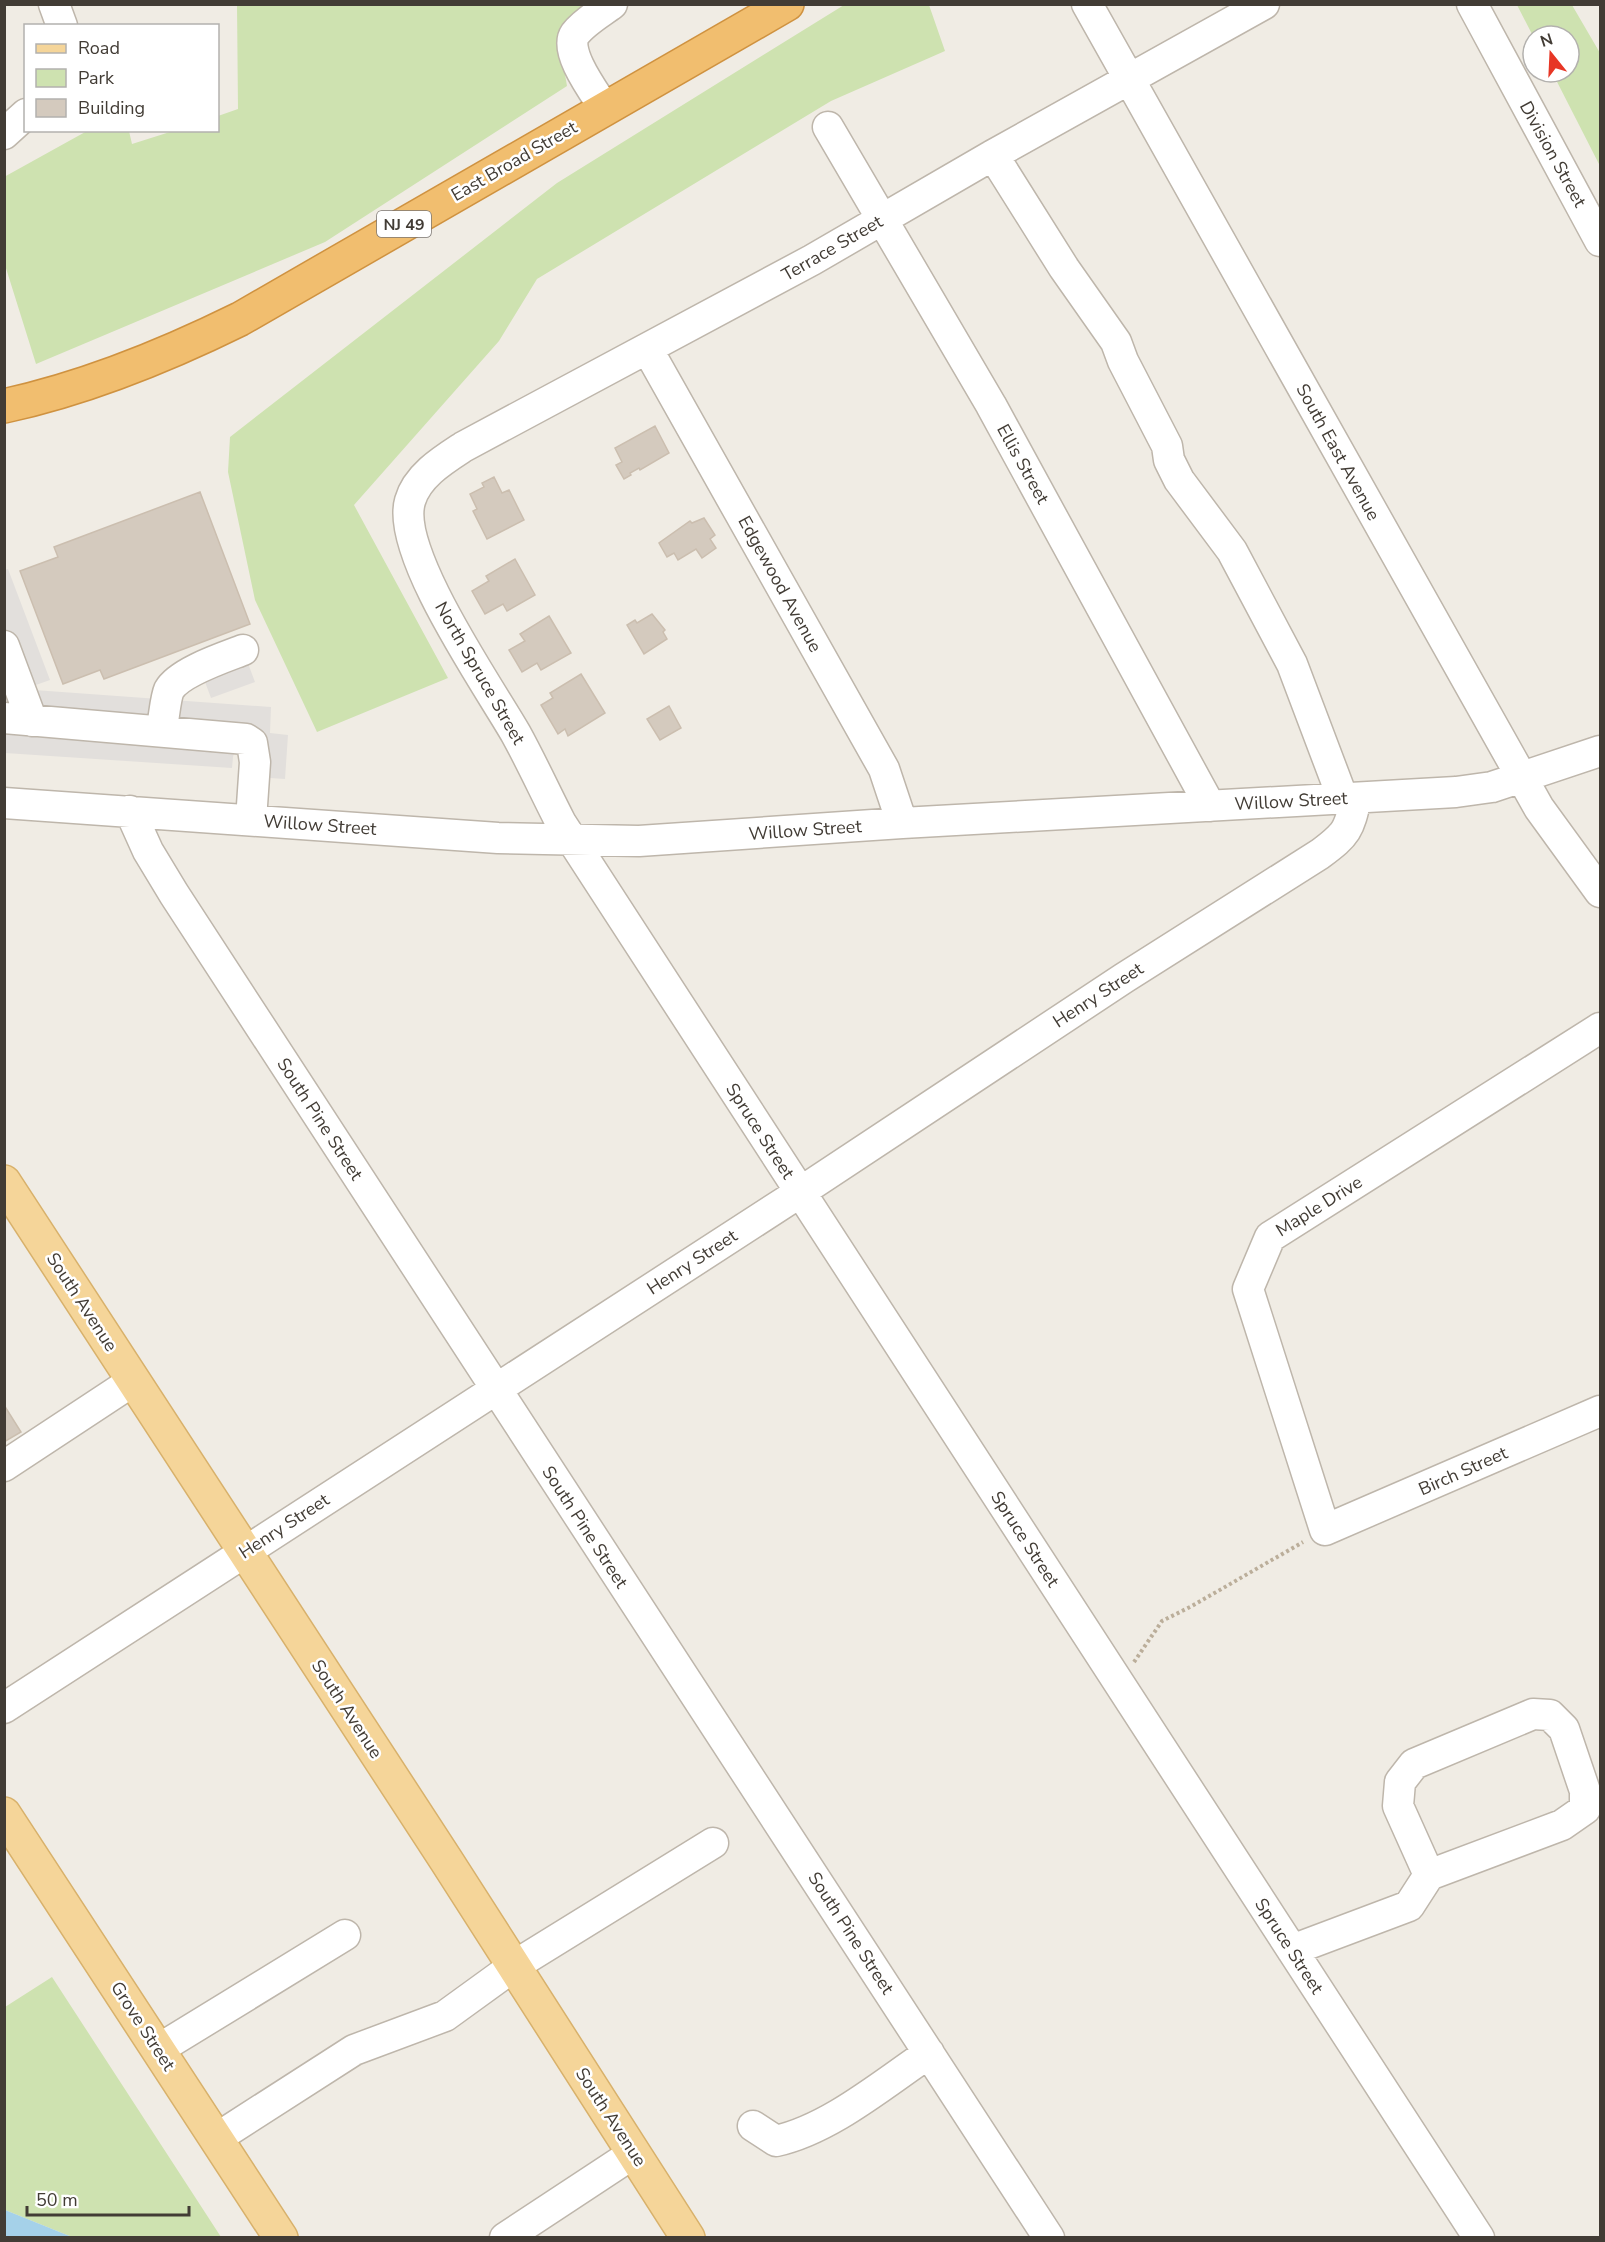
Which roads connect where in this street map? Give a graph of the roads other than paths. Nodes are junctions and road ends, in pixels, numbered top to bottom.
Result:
1 (54, 4) edge
2 (612, 4) edge
3 (787, 4) edge
4 (1086, 4) edge
5 (1264, 4) edge
6 (1472, 4) edge
7 (61, 24) edge
8 (1129, 79) junction
9 (604, 109) junction
10 (24, 116) edge
11 (828, 127) dead end
12 (4, 134) edge
13 (993, 155) junction
14 (882, 220) junction
15 (1600, 241) edge
16 (648, 350) junction
17 (4, 406) edge
18 (410, 501) joint
19 (4, 646) edge
20 (243, 650) dead end
21 (18, 719) edge
22 (162, 731) junction
23 (1600, 751) edge
24 (1522, 778) junction
25 (1350, 798) junction
26 (4, 803) edge
27 (1210, 806) junction
28 (130, 811) junction
29 (251, 820) junction
30 (902, 823) junction
31 (572, 839) junction
32 (1600, 892) edge
33 (1600, 1028) edge
34 (4, 1182) edge
35 (800, 1193) junction
36 (133, 1381) junction
37 (495, 1389) junction
38 (1600, 1411) edge
39 (4, 1466) edge
40 (1325, 1530) joint
41 (244, 1553) junction
42 (4, 1707) edge
43 (4, 1814) edge
44 (713, 1843) dead end
45 (1430, 1875) junction
46 (345, 1935) dead end
47 (1292, 1950) junction
48 (514, 1966) junction
49 (159, 2049) junction
50 (929, 2053) junction
51 (753, 2126) dead end
52 (217, 2138) junction
53 (634, 2153) junction
54 (281, 2238) edge
55 (505, 2238) edge
56 (688, 2238) edge
57 (1049, 2238) edge
58 (1479, 2238) edge

1 - 7 street
2 - 9 street
3 - 9 highway, East Broad Street / NJ 49
4 - 8 street, South East Avenue
5 - 8 street, Terrace Street
6 - 15 street, Division Street
8 - 13 street, Terrace Street
8 - 24 street, South East Avenue
9 - 17 highway, East Broad Street / NJ 49
10 - 12 street
11 - 14 street, Ellis Street
13 - 14 street, Terrace Street
13 - 25 street
14 - 16 street, Terrace Street
14 - 27 street, Ellis Street
16 - 18 street, Terrace Street
16 - 30 street, Edgewood Avenue
18 - 31 street, North Spruce Street
19 - 21 street
20 - 22 street
21 - 22 street
22 - 29 street
23 - 24 street, Willow Street
24 - 25 street, Willow Street
24 - 32 street, South East Avenue
25 - 27 street, Willow Street
25 - 35 street, Henry Street
26 - 28 street, Willow Street
27 - 30 street, Willow Street
28 - 29 street, Willow Street
28 - 37 street, South Pine Street
29 - 31 street, Willow Street
30 - 31 street, Willow Street
31 - 35 street, Spruce Street
33 - 40 street, Maple Drive
34 - 36 main road, South Avenue
35 - 37 street, Henry Street
35 - 47 street, Spruce Street
36 - 39 street
36 - 41 main road, South Avenue
37 - 41 street, Henry Street
37 - 50 street, South Pine Street
38 - 40 street, Birch Street
41 - 42 street, Henry Street
41 - 48 main road, South Avenue
43 - 49 main road, Grove Street
44 - 48 street
45 - 45 street
45 - 47 street
46 - 49 street
47 - 58 street, Spruce Street
48 - 52 street
48 - 53 main road, South Avenue
49 - 52 main road, Grove Street
50 - 51 street
50 - 57 street, South Pine Street
52 - 54 main road, Grove Street
53 - 55 street
53 - 56 main road, South Avenue

